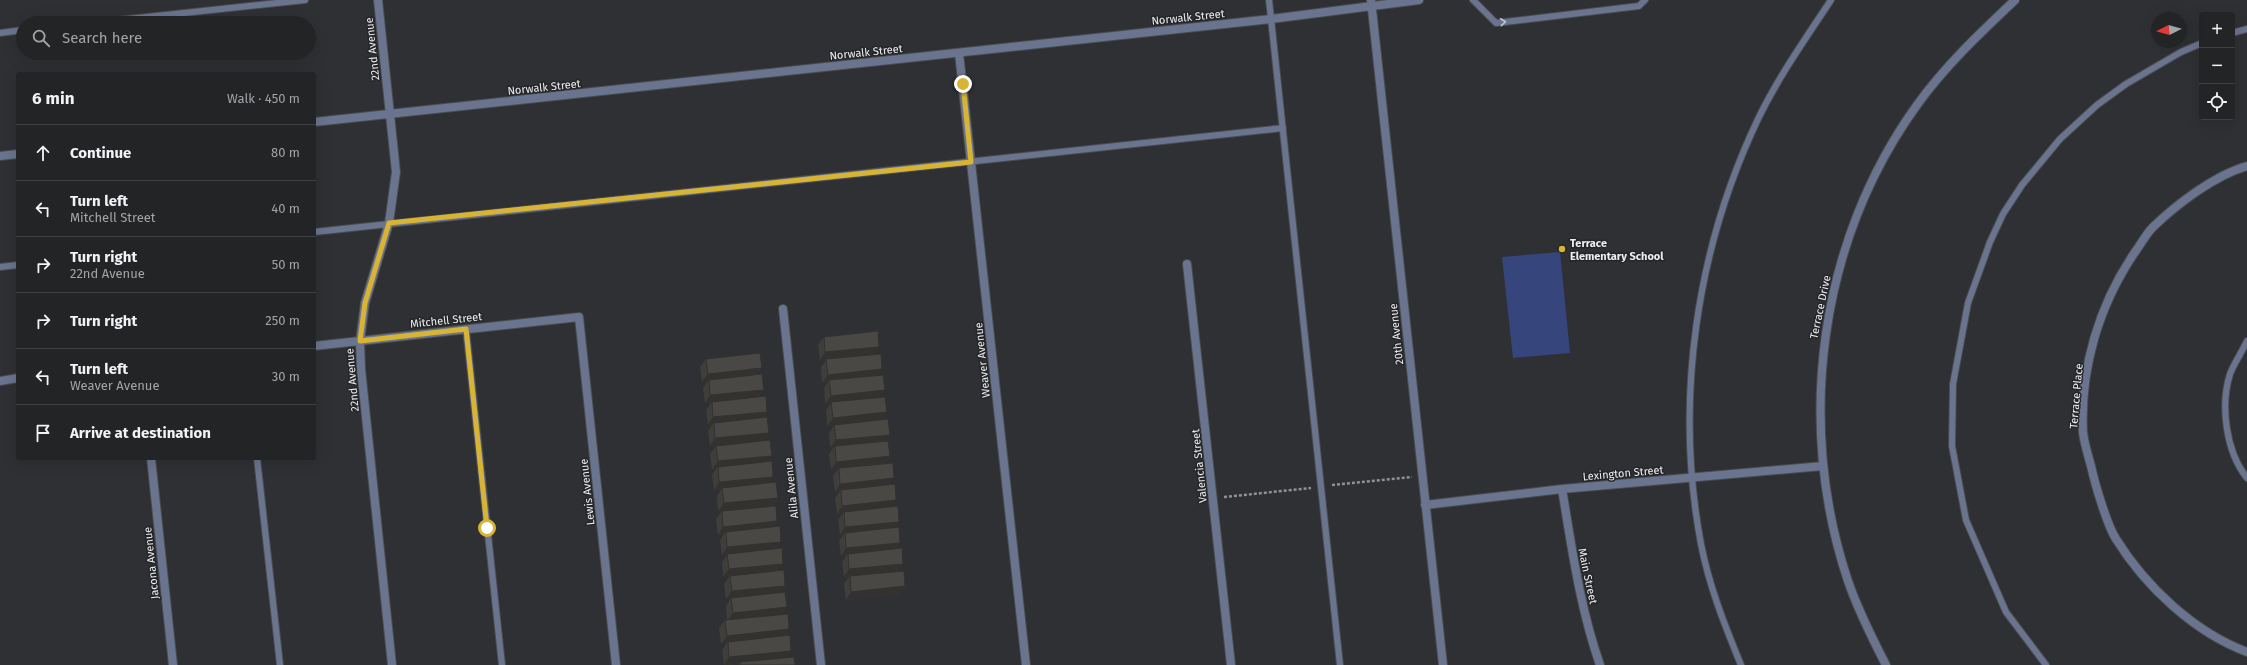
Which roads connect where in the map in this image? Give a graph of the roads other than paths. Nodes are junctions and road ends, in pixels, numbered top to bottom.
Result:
1 (305, 0) edge
2 (378, 0) edge
3 (1269, 0) edge
4 (1419, 0) edge
5 (1473, 0) edge
6 (1645, 0) edge
7 (1831, 0) edge
8 (2015, 0) edge
9 (1371, 2) edge
10 (156, 16) edge
11 (1271, 19) junction
12 (2247, 29) edge
13 (16, 31) edge
14 (2235, 32) edge
15 (0, 33) edge
16 (2199, 44) edge
17 (959, 52) junction
18 (390, 114) junction
19 (316, 122) edge
20 (1283, 128) junction
21 (16, 154) edge
22 (0, 156) edge
23 (971, 162) junction
24 (2247, 166) edge
25 (389, 223) junction
26 (316, 232) edge
27 (1187, 264) dead end
28 (16, 265) edge
29 (0, 267) edge
30 (783, 309) dead end
31 (580, 317) joint
32 (466, 329) junction
33 (360, 341) junction
34 (2247, 341) edge
35 (316, 346) edge
36 (16, 378) edge
37 (0, 381) edge
38 (151, 460) edge
39 (258, 460) edge
40 (1823, 466) junction
41 (1692, 478) junction
42 (2247, 478) edge
43 (1562, 489) junction
44 (1425, 505) junction
45 (2247, 652) edge
46 (173, 665) edge
47 (280, 665) edge
48 (392, 665) edge
49 (502, 665) edge
50 (616, 665) edge
51 (821, 665) edge
52 (1026, 665) edge
53 (1231, 665) edge
54 (1340, 665) edge
55 (1443, 665) edge
56 (1600, 665) edge
57 (1741, 665) edge
58 (1886, 665) edge
59 (2046, 665) edge

1 - 10 lane
2 - 18 street, 22nd Avenue
3 - 11 lane
4 - 9 street, Norwalk Street
5 -> 6 lane
7 - 41 lane
8 - 40 street, Terrace Drive
9 - 11 street, Norwalk Street
9 - 44 street, 20th Avenue
11 - 17 street, Norwalk Street
11 - 20 lane
12 - 14 lane
13 - 15 lane
16 - 59 lane
17 - 18 street, Norwalk Street
17 - 23 street, Weaver Avenue
18 - 19 street, Norwalk Street
18 - 25 street, 22nd Avenue
20 - 23 lane
20 - 54 lane
21 - 22 street
23 - 25 lane
23 - 52 street, Weaver Avenue
24 - 45 street, Terrace Place
25 - 26 lane
25 - 33 street, 22nd Avenue
27 - 53 street, Valencia Street
28 - 29 lane
30 - 51 street, Alila Avenue
31 - 32 street, Mitchell Street
31 - 50 street, Lewis Avenue
32 - 33 street, Mitchell Street
32 - 49 lane
33 - 35 street, Mitchell Street
33 - 48 street, 22nd Avenue
34 - 42 lane
36 - 37 street
38 - 46 street, Jacona Avenue
39 - 47 lane
40 - 41 street, Lexington Street
40 - 58 street, Terrace Drive
41 - 43 street, Lexington Street
41 - 57 lane
43 - 44 street, Lexington Street
43 - 56 street, Main Street
44 - 55 street, 20th Avenue

